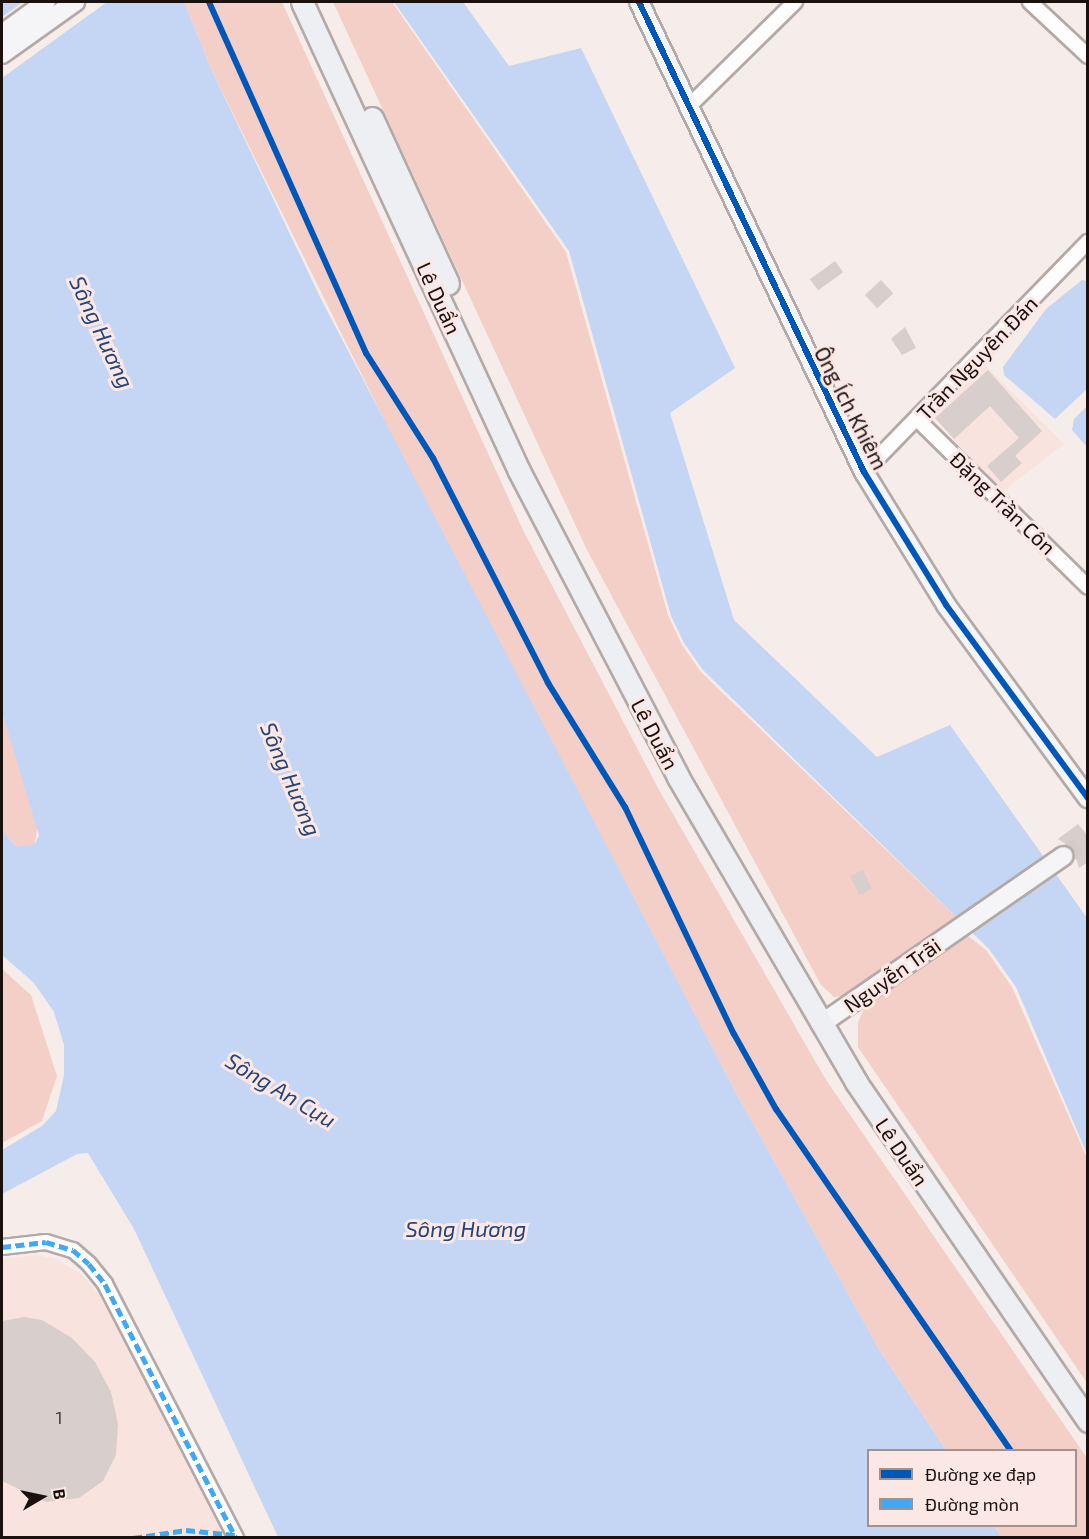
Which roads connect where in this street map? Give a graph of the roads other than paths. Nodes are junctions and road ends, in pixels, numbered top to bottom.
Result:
1 (46, 2) edge
2 (75, 2) edge
3 (302, 2) edge
4 (318, 2) edge
5 (639, 2) edge
6 (795, 2) edge
7 (1030, 2) edge
8 (2, 34) edge
9 (2, 54) edge
10 (1088, 56) edge
11 (688, 107) junction
12 (1088, 242) edge
13 (918, 420) junction
14 (864, 472) junction
15 (1088, 586) edge
16 (1088, 798) edge
17 (1064, 856) tunnel mouth
18 (826, 1021) junction
19 (2, 1247) edge
20 (1088, 1397) edge
21 (1088, 1421) edge
22 (236, 1538) edge

1 - 8 street
2 - 9 street
3 - 18 main road, Lê Duẩn
4 - 18 main road, Lê Duẩn
5 - 11 street, Ông Ích Khiêm
6 - 11 street
7 - 10 street
11 - 14 street, Ông Ích Khiêm
12 - 13 street, Trần Nguyên Đán
13 - 14 street, Trần Nguyên Đán
13 - 15 street, Đặng Trần Côn
14 - 16 street, Ông Ích Khiêm
17 - 18 street, Nguyễn Trãi
18 - 20 main road, Lê Duẩn
18 - 21 main road, Lê Duẩn
19 - 22 street

